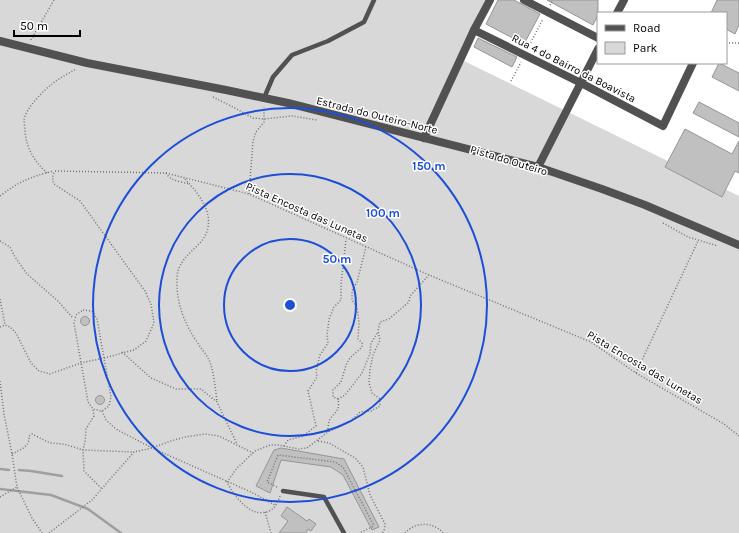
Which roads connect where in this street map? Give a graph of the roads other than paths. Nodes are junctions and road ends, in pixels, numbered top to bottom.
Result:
1 (374, 0) edge
2 (490, 0) edge
3 (524, 0) edge
4 (624, 0) edge
5 (618, 12) edge
6 (474, 30) junction
7 (597, 37) edge
8 (0, 41) edge
9 (597, 51) edge
10 (693, 64) edge
11 (581, 83) junction
12 (264, 98) junction
13 (424, 138) junction
14 (538, 167) junction
15 (739, 245) edge
16 (283, 490) road end
17 (344, 533) edge

1 - 12 lane
2 - 6 street
3 - 7 street
4 - 5 street
6 - 11 street, Rua 4 do Bairro da Boavista
6 - 13 street
8 - 12 street, Estrada do Outeiro-Norte
9 - 11 street
10 - 11 street, Rua 4 do Bairro da Boavista
11 - 14 street
12 - 13 street, Estrada do Outeiro-Norte
13 - 14 street, Estrada do Outeiro-Norte
14 - 15 street, Estrada do Outeiro-Norte
16 - 17 lane

